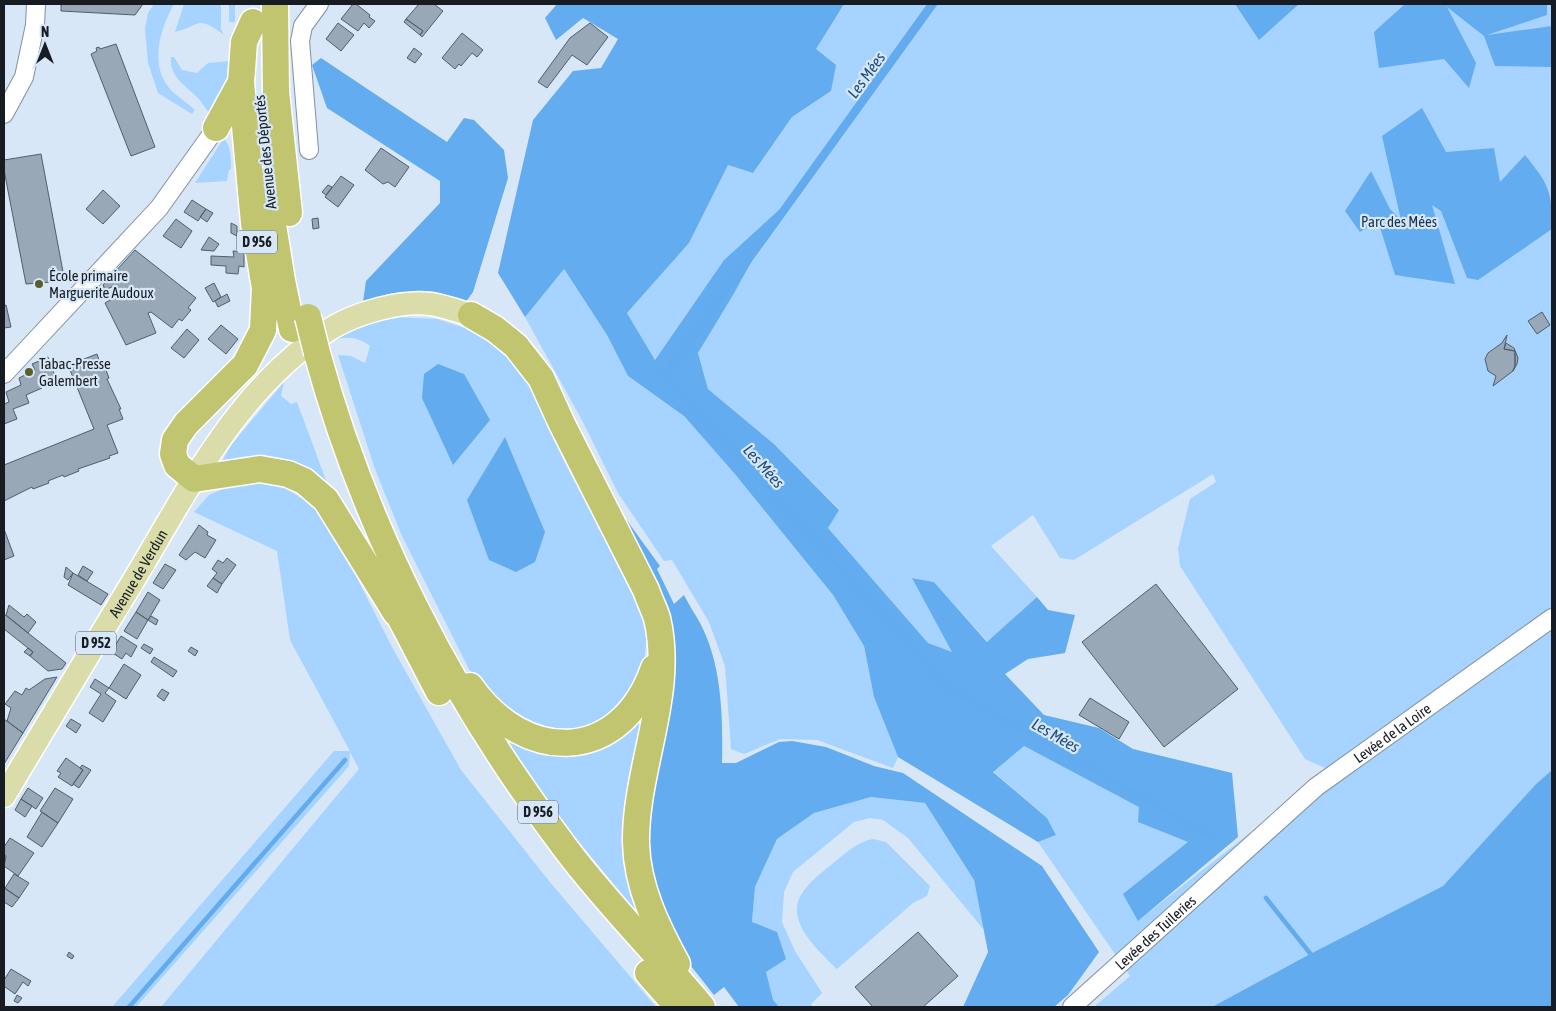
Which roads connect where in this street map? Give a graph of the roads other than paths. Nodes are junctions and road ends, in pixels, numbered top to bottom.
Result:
1 (36, 4) edge
2 (275, 4) edge
3 (286, 4) edge
4 (319, 4) edge
5 (257, 52) edge
6 (4, 114) edge
7 (216, 128) junction
8 (244, 133) junction
9 (310, 150) dead end
10 (471, 315) joint
11 (4, 374) edge
12 (194, 479) junction
13 (403, 605) junction
14 (1552, 618) edge
15 (661, 648) junction
16 (4, 796) edge
17 (1239, 855) joint
18 (693, 1006) edge
19 (1072, 1007) edge

1 - 6 street
2 - 5 highway, Avenue des Déportés / D 956
3 - 5 street, Avenue des Déportés
4 - 9 street
5 - 7 highway
5 - 8 highway, D 956
5 - 13 highway, Avenue des Déportés / D 956, bridge
7 - 8 highway
7 - 11 street
8 - 12 highway, D 956
10 - 12 main road, D 956
10 - 15 highway, D 956
12 - 13 highway, D 956
12 - 16 main road, Avenue de Verdun / D 952
13 - 15 highway, D 956
13 - 18 highway, D 956
14 - 17 street, Levée de la Loire
15 - 18 highway, D 956
17 - 19 street, Levée des Tuileries

